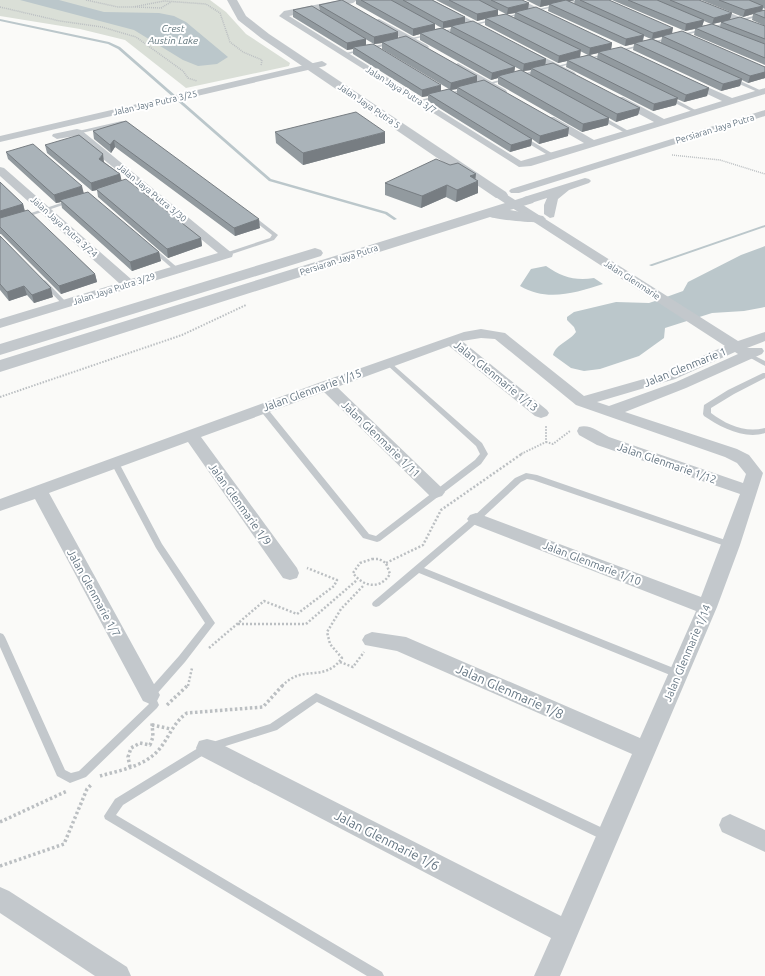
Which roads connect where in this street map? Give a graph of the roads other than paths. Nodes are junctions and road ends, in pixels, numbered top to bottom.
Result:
1 (232, 0) edge
2 (244, 0) edge
3 (427, 0) edge
4 (515, 0) edge
5 (558, 0) edge
6 (584, 0) edge
7 (690, 0) edge
8 (351, 4) edge
9 (566, 4) junction
10 (574, 7) edge
11 (758, 8) edge
12 (537, 10) junction
13 (765, 12) edge
14 (499, 14) edge
15 (370, 17) edge
16 (506, 17) junction
17 (740, 20) junction
18 (513, 21) edge
19 (474, 24) junction
20 (565, 24) edge
21 (704, 24) edge
22 (711, 27) junction
23 (436, 28) edge
24 (666, 28) edge
25 (718, 30) edge
26 (765, 30) edge
27 (443, 32) junction
28 (449, 35) edge
29 (495, 35) edge
30 (681, 35) junction
31 (644, 39) edge
32 (406, 40) junction
33 (695, 41) edge
34 (395, 42) edge
35 (652, 42) junction
36 (366, 43) edge
37 (607, 43) edge
38 (658, 45) edge
39 (515, 46) edge
40 (373, 47) junction
41 (621, 50) junction
42 (379, 51) edge
43 (344, 54) junction
44 (436, 54) edge
45 (582, 55) edge
46 (635, 56) edge
47 (588, 58) junction
48 (448, 61) edge
49 (595, 61) edge
50 (317, 65) junction
51 (556, 66) junction
52 (516, 71) edge
53 (522, 75) junction
54 (676, 76) edge
55 (727, 76) edge
56 (529, 78) edge
57 (582, 80) edge
58 (484, 85) junction
59 (472, 88) edge
60 (443, 90) edge
61 (763, 91) edge
62 (449, 93) junction
63 (609, 94) edge
64 (663, 95) edge
65 (456, 97) edge
66 (514, 99) edge
67 (418, 101) junction
68 (731, 102) junction
69 (697, 112) junction
70 (765, 113) edge
71 (540, 114) edge
72 (596, 114) edge
73 (663, 122) junction
74 (137, 131) edge
75 (78, 132) junction
76 (629, 133) junction
77 (520, 136) edge
78 (0, 139) edge
79 (593, 144) junction
80 (0, 150) edge
81 (664, 150) junction
82 (553, 156) junction
83 (0, 170) edge
84 (566, 188) junction
85 (515, 198) junction
86 (75, 200) edge
87 (242, 209) edge
88 (45, 210) junction
89 (478, 216) junction
90 (544, 217) junction
91 (15, 219) edge
92 (148, 245) edge
93 (227, 254) junction
94 (176, 269) junction
95 (38, 276) edge
96 (128, 284) junction
97 (65, 304) junction
98 (0, 323) edge
99 (765, 336) edge
100 (451, 340) junction
101 (0, 350) edge
102 (753, 351) edge
103 (388, 362) junction
104 (765, 364) edge
105 (0, 366) edge
106 (765, 374) edge
107 (675, 380) junction
108 (326, 385) junction
109 (648, 398) junction
110 (581, 402) junction
111 (262, 409) junction
112 (609, 412) junction
113 (541, 413) road end
114 (645, 424) junction
115 (765, 430) edge
116 (585, 431) road end
117 (190, 435) junction
118 (114, 463) junction
119 (38, 491) junction
120 (750, 491) junction
121 (436, 492) junction
122 (0, 505) edge
123 (476, 519) junction
124 (731, 545) junction
125 (418, 569) junction
126 (290, 573) road end
127 (376, 604) dead end
128 (707, 607) junction
129 (0, 637) edge
130 (372, 640) road end
131 (678, 674) junction
132 (150, 696) junction
133 (207, 748) junction
134 (645, 750) junction
135 (730, 825) dead end
136 (608, 836) junction
137 (765, 841) edge
138 (0, 899) edge
139 (566, 932) junction
140 (118, 976) edge
141 (378, 976) edge
142 (547, 976) edge

1 - 50 street, Jalan Jaya Putra 5
2 - 50 street, Jalan Jaya Putra 5
3 - 19 street
4 - 12 street
5 - 9 lane
6 - 9 lane
7 - 17 street
8 - 43 street, Jalan Jaya Putra 3/7
9 - 10 lane
9 - 12 lane
11 - 13 lane
12 - 16 lane
12 - 20 street
13 - 17 lane
14 - 16 lane
15 - 32 street
16 - 18 lane
16 - 19 lane
17 - 22 lane
17 - 26 street
19 - 27 lane
19 - 29 street
21 - 22 lane
22 - 25 lane
22 - 30 lane
23 - 27 lane
24 - 30 street
27 - 28 lane
27 - 32 lane
30 - 33 street
30 - 35 lane
31 - 35 lane
32 - 44 street
34 - 40 lane
35 - 38 lane
35 - 41 lane
36 - 40 lane
37 - 41 street
39 - 51 street
40 - 42 lane
40 - 43 lane
41 - 46 street
41 - 47 lane
43 - 67 street, Jalan Jaya Putra 3/7
45 - 47 lane
47 - 49 lane
47 - 51 lane
48 - 58 street
50 - 78 street, Jalan Jaya Putra 3/25
50 - 85 street, Jalan Jaya Putra 5
51 - 53 lane
51 - 57 street
52 - 53 lane
53 - 56 lane
53 - 58 lane
54 - 68 street
55 - 61 lane
58 - 66 street
59 - 62 lane
60 - 62 lane
61 - 68 street
62 - 65 lane
62 - 67 lane
63 - 73 street
64 - 69 lane
67 - 82 street, Jalan Jaya Putra 3/7
68 - 69 street
69 - 73 street
70 - 81 street, Persiaran Jaya Putra
71 - 79 street
72 - 76 lane
73 - 76 street
74 - 75 lane
75 - 80 street
75 - 93 street, Jalan Jaya Putra 3/30
76 - 79 street
77 - 82 lane
79 - 82 street
81 - 84 street, Persiaran Jaya Putra
81 - 85 street, Persiaran Jaya Putra
83 - 88 street, Jalan Jaya Putra 3/24
84 - 85 street, Persiaran Jaya Putra
84 - 90 street
85 - 89 street, Persiaran Jaya Putra
85 - 90 street, Jalan Glenmarie
85 - 101 street, Persiaran Jaya Putra
86 - 88 lane
87 - 93 lane
88 - 91 lane
88 - 96 street, Jalan Jaya Putra 3/24
89 - 90 street
89 - 105 street, Persiaran Jaya Putra
90 - 102 street, Jalan Glenmarie
92 - 94 lane
93 - 94 street, Jalan Jaya Putra 3/29
94 - 96 street, Jalan Jaya Putra 3/29
95 - 97 lane
96 - 97 street, Jalan Jaya Putra 3/29
97 - 98 street, Jalan Jaya Putra 3/29
99 - 102 street, Jalan Glenmarie 1
100 - 103 street, Jalan Glenmarie 1/15
100 - 110 street, Jalan Glenmarie 1/15
100 - 113 street, Jalan Glenmarie 1/13
102 - 104 lane
102 - 107 street, Jalan Glenmarie 1
103 - 108 street, Jalan Glenmarie 1/15
103 - 121 lane
106 - 115 lane
107 - 109 street, Jalan Glenmarie 1
107 - 110 street, Jalan Glenmarie 1
108 - 111 street, Jalan Glenmarie 1/15
108 - 121 street, Jalan Glenmarie 1/11
109 - 112 street, Jalan Glenmarie 1
109 - 114 street
110 - 112 street, Jalan Glenmarie 1/15
111 - 117 street, Jalan Glenmarie 1/15
111 - 121 lane
112 - 114 street, Jalan Glenmarie 1/14
114 - 120 street, Jalan Glenmarie 1/14
116 - 120 street, Jalan Glenmarie 1/12
117 - 118 street, Jalan Glenmarie 1/15
117 - 126 street, Jalan Glenmarie 1/9
118 - 119 street, Jalan Glenmarie 1/15
118 - 132 lane
119 - 122 street, Jalan Glenmarie 1/15
119 - 132 street, Jalan Glenmarie 1/7
120 - 124 street, Jalan Glenmarie 1/14
123 - 124 lane
123 - 125 lane
123 - 128 street, Jalan Glenmarie 1/10
124 - 128 street, Jalan Glenmarie 1/14
125 - 127 lane
125 - 131 lane
128 - 131 street, Jalan Glenmarie 1/14
129 - 132 lane
130 - 134 street, Jalan Glenmarie 1/8
131 - 134 street, Jalan Glenmarie 1/14
133 - 136 lane
133 - 139 street, Jalan Glenmarie 1/6
133 - 141 lane
134 - 136 street, Jalan Glenmarie 1/14
135 - 137 street
136 - 139 street, Jalan Glenmarie 1/14
138 - 140 street
139 - 142 street, Jalan Glenmarie 1/14

